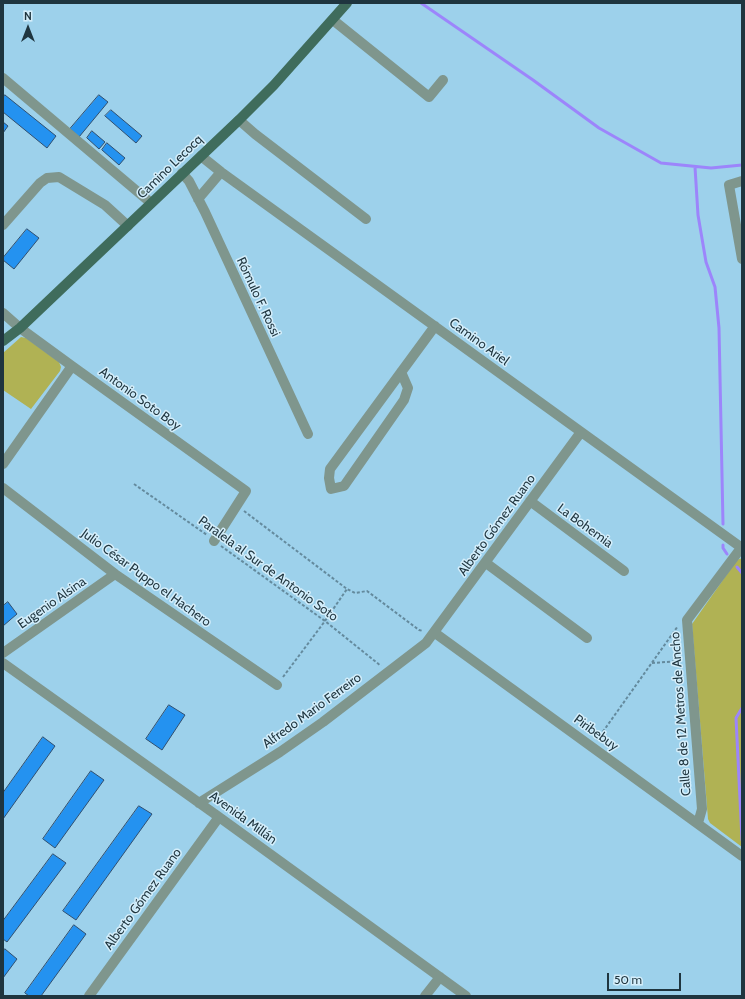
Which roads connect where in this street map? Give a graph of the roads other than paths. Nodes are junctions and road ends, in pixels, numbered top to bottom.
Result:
1 (347, 3) edge
2 (333, 20) junction
3 (3, 78) edge
4 (443, 80) dead end
5 (239, 120) junction
6 (201, 156) junction
7 (222, 172) junction
8 (182, 173) junction
9 (742, 181) edge
10 (198, 199) junction
11 (151, 203) junction
12 (366, 219) dead end
13 (3, 225) edge
14 (128, 226) junction
15 (742, 259) edge
16 (3, 313) edge
17 (435, 326) junction
18 (20, 328) junction
19 (3, 342) edge
20 (72, 366) junction
21 (401, 372) junction
22 (581, 432) junction
23 (308, 434) dead end
24 (3, 464) edge
25 (3, 488) edge
26 (530, 501) junction
27 (214, 541) road end
28 (742, 548) edge
29 (486, 563) junction
30 (624, 571) dead end
31 (115, 574) junction
32 (435, 633) junction
33 (586, 638) dead end
34 (3, 653) edge
35 (3, 663) edge
36 (277, 685) road end
37 (199, 803) junction
38 (219, 817) junction
39 (698, 823) junction
40 (742, 856) edge
41 (440, 977) junction
42 (89, 996) edge
43 (425, 996) edge
44 (466, 996) edge

1 - 2 main road, Camino Lecocq
2 - 4 street
2 - 5 main road, Camino Lecocq
3 - 11 street
5 - 6 main road, Camino Lecocq
5 - 12 street
6 - 7 street, Camino Ariel
6 - 8 main road, Camino Lecocq
7 - 10 street
7 - 17 street, Camino Ariel
8 - 10 street, Rómulo F. Rossi
8 - 11 main road, Camino Lecocq
9 - 15 street
10 - 23 street, Rómulo F. Rossi
11 - 14 main road, Camino Lecocq
13 - 14 street
14 - 18 main road, Camino Lecocq
16 - 18 street, Antonio Soto Boy
17 - 21 street
17 - 22 street, Camino Ariel
18 - 19 main road, Camino Lecocq
18 - 20 street, Antonio Soto Boy
20 - 24 street
20 - 27 street, Antonio Soto Boy
21 - 21 street
22 - 26 street, Alberto Gómez Ruano
22 - 28 street, Camino Ariel
25 - 31 street, Julio César Puppo el Hachero
26 - 29 street, Alberto Gómez Ruano
26 - 30 street, La Bohemia
28 - 39 street, Calle 8 de 12 Metros de Ancho
29 - 32 street, Alberto Gómez Ruano
29 - 33 street
31 - 34 street, Eugenio Alsina
31 - 36 street, Julio César Puppo el Hachero
32 - 37 street, Alfredo Mario Ferreiro
32 - 39 street, Piribebuy
35 - 37 street, Avenida Millán
37 - 38 street, Avenida Millán
38 - 41 street, Avenida Millán
38 - 42 street, Alberto Gómez Ruano
39 - 40 street, Piribebuy
41 - 43 street
41 - 44 street, Avenida Millán

